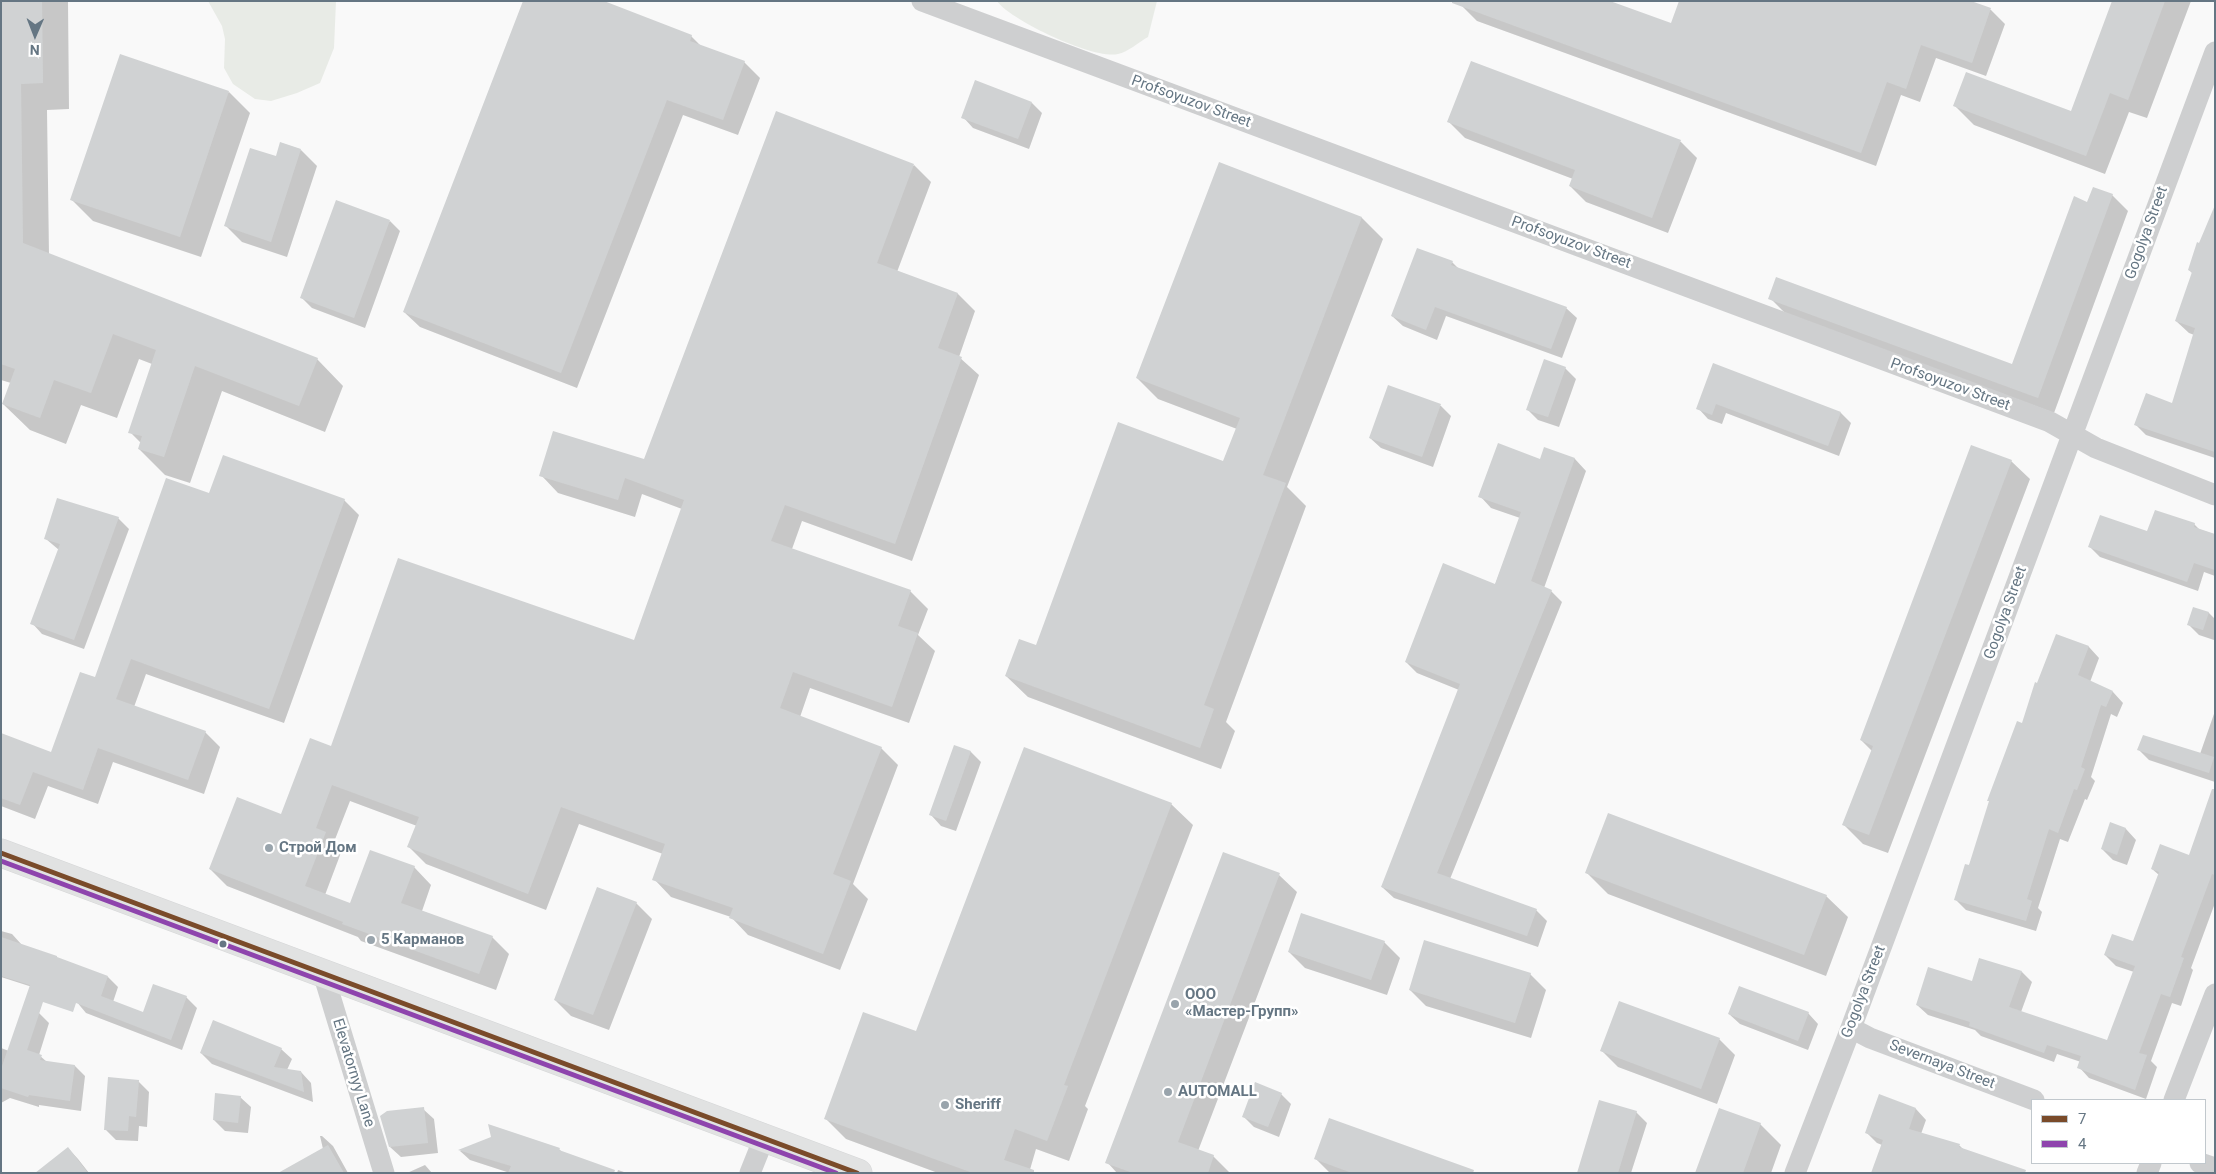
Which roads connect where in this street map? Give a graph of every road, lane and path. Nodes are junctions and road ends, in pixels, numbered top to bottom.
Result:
1 (922, 1) edge
2 (2215, 52) edge
3 (2072, 436) junction
4 (2215, 495) edge
5 (1, 853) edge
6 (323, 973) junction
7 (2215, 994) edge
8 (1851, 1028) junction
9 (2031, 1099) edge
10 (2174, 1099) edge
11 (764, 1138) junction
12 (2203, 1164) edge
13 (2215, 1168) edge
14 (384, 1173) edge
15 (750, 1173) edge
16 (858, 1173) edge
17 (1795, 1173) edge

1 - 3 street, Profsoyuzov Street
2 - 3 street, Gogolya Street
3 - 4 street, Profsoyuzov Street
3 - 8 street, Gogolya Street
5 - 6 street
6 - 11 street
6 - 14 street, Elevatornyy Lane
7 - 10 street
8 - 9 street, Severnaya Street
8 - 17 street, Gogolya Street
11 - 15 street
11 - 16 street
12 - 13 street

